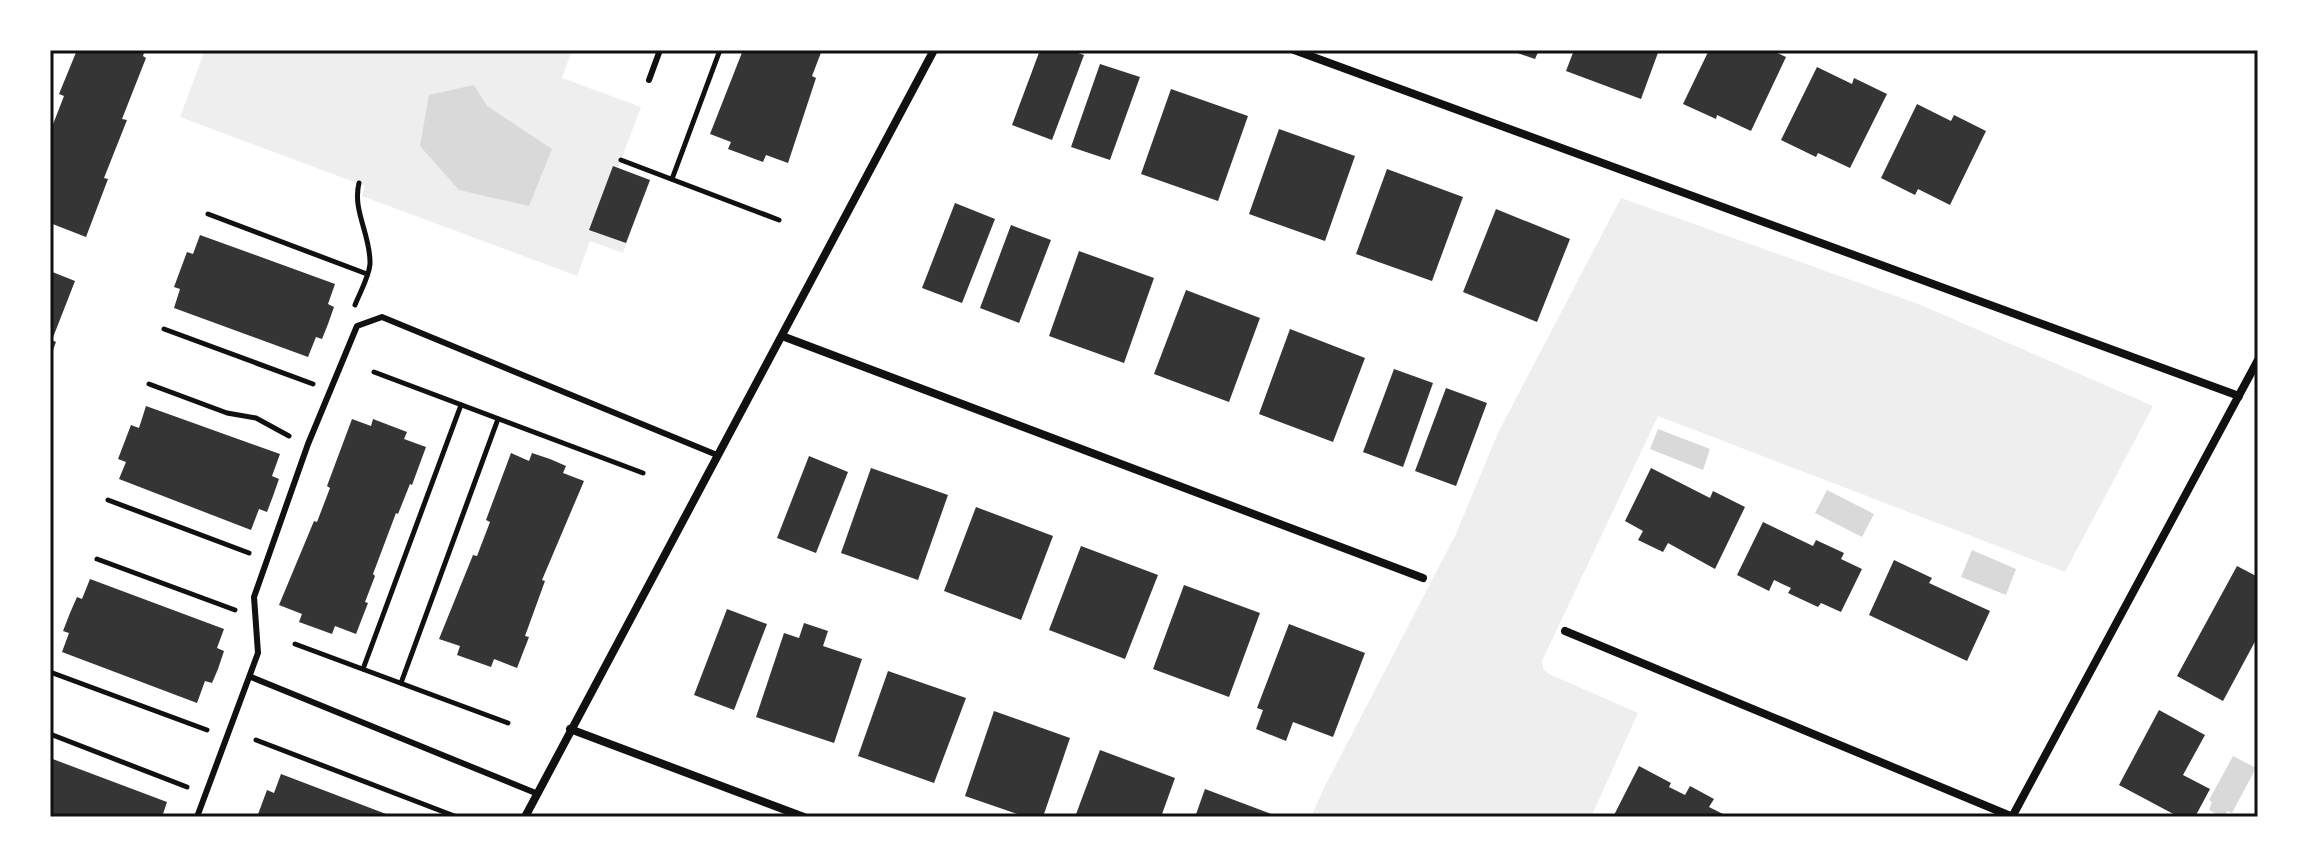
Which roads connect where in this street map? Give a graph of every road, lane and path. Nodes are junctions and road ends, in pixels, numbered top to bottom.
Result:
1 (660, 50) edge
2 (720, 50) edge
3 (934, 50) edge
4 (1294, 50) edge
5 (649, 80) dead end
6 (621, 160) dead end
7 (672, 179) junction
8 (359, 183) dead end
9 (208, 214) dead end
10 (779, 220) dead end
11 (367, 274) junction
12 (351, 314) dead end
13 (164, 329) dead end
14 (782, 336) junction
15 (2258, 360) edge
16 (374, 372) dead end
17 (149, 384) dead end
18 (323, 388) dead end
19 (2239, 396) junction
20 (461, 405) junction
21 (498, 419) junction
22 (292, 437) dead end
23 (717, 455) junction
24 (643, 473) dead end
25 (108, 500) dead end
26 (260, 557) dead end
27 (97, 559) dead end
28 (1423, 578) dead end
29 (240, 612) dead end
30 (1565, 631) dead end
31 (295, 644) dead end
32 (363, 669) junction
33 (50, 672) edge
34 (251, 677) junction
35 (401, 683) junction
36 (508, 723) dead end
37 (570, 729) junction
38 (217, 733) dead end
39 (50, 734) edge
40 (256, 740) dead end
41 (196, 790) dead end
42 (538, 794) junction
43 (197, 817) edge
44 (457, 817) edge
45 (525, 817) edge
46 (804, 817) edge
47 (2012, 817) edge

1 - 5 lane
2 - 7 path
3 - 14 street
4 - 19 street
6 - 7 path
7 - 10 path
8 - 11 path
9 - 11 path
11 - 12 path
13 - 18 path
14 - 23 street
14 - 28 street
15 - 19 street
16 - 20 path
17 - 22 path
19 - 47 street
20 - 21 path
20 - 32 path
21 - 24 path
21 - 35 path
23 - 34 lane
23 - 37 street
25 - 26 path
27 - 29 path
30 - 47 street
31 - 32 path
32 - 35 path
33 - 38 path
34 - 42 lane
34 - 43 lane
35 - 36 path
37 - 42 street
37 - 46 street
39 - 41 path
40 - 44 path
42 - 45 street

